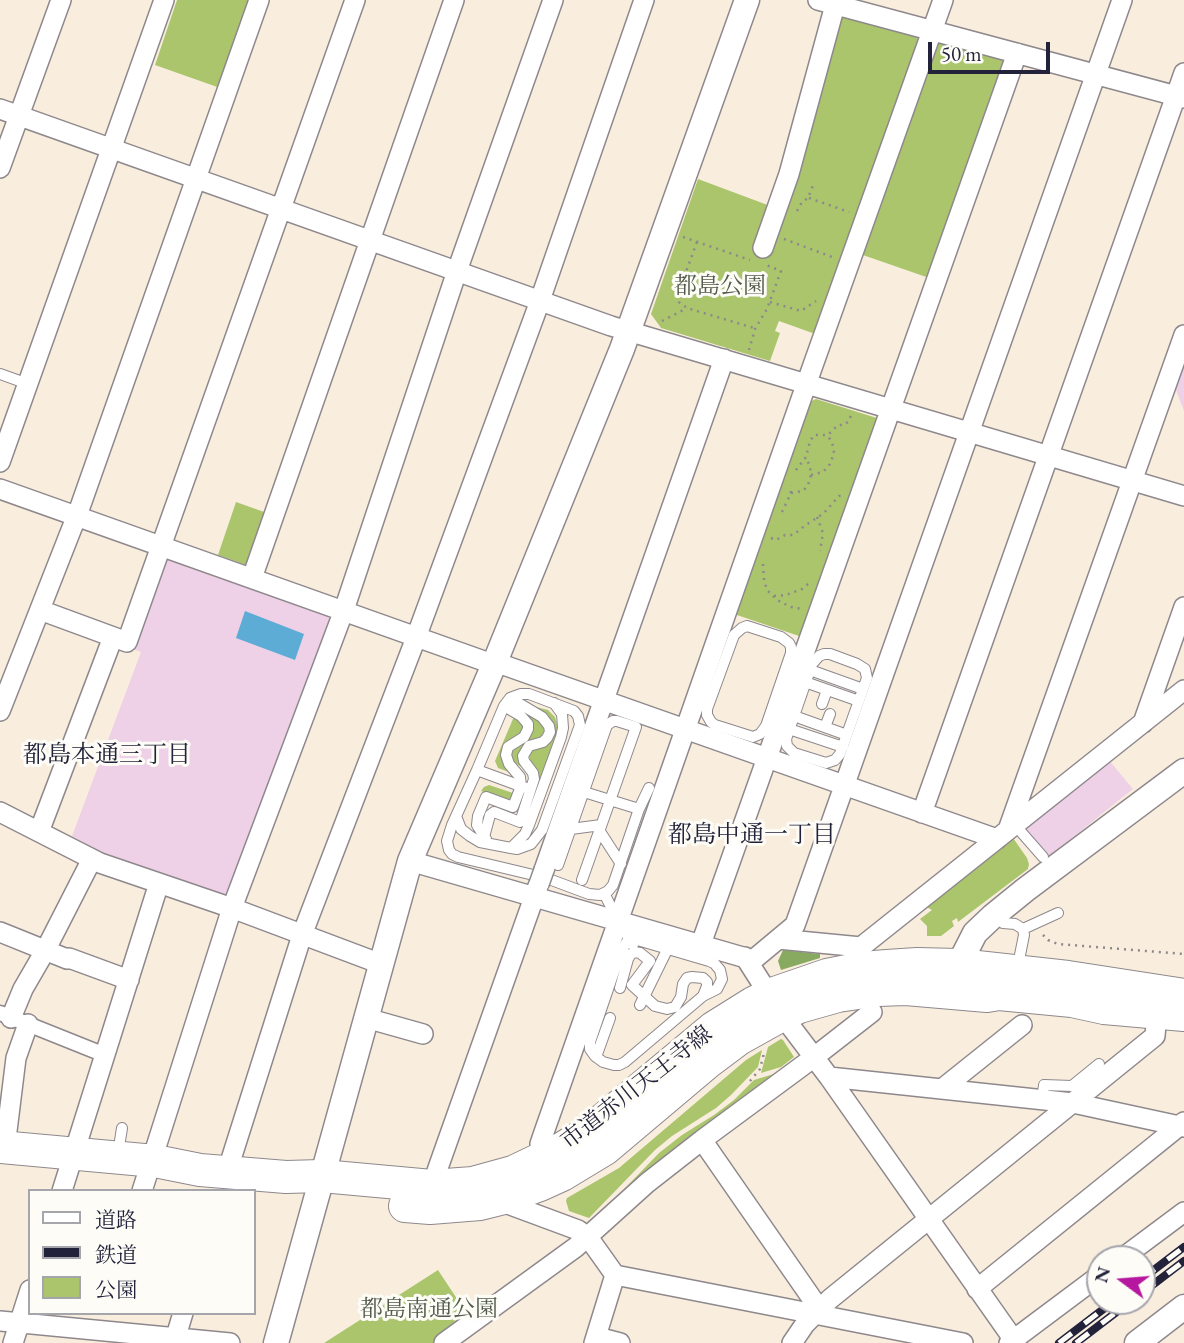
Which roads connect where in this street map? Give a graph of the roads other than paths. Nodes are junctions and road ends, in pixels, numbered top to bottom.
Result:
1 (61, 0) edge
2 (164, 0) edge
3 (259, 0) edge
4 (355, 0) edge
5 (454, 0) edge
6 (553, 0) edge
7 (644, 0) edge
8 (747, 0) edge
9 (943, 0) edge
10 (1122, 0) edge
11 (838, 3) edge
12 (932, 31) junction
13 (1017, 53) junction
14 (1184, 73) edge
15 (1096, 75) junction
16 (1180, 97) edge
17 (9, 112) edge
18 (111, 148) junction
19 (0, 168) edge
20 (196, 178) junction
21 (282, 209) junction
22 (370, 240) junction
23 (772, 241) road end
24 (457, 271) junction
25 (540, 300) junction
26 (641, 329) junction
27 (1184, 335) edge
28 (724, 359) junction
29 (0, 374) edge
30 (28, 384) junction
31 (807, 384) junction
32 (890, 409) junction
33 (969, 432) junction
34 (1048, 456) junction
35 (0, 462) edge
36 (1132, 481) junction
37 (0, 489) edge
38 (1184, 496) edge
39 (77, 517) junction
40 (162, 546) junction
41 (251, 578) junction
42 (1184, 607) edge
43 (40, 610) junction
44 (344, 610) junction
45 (416, 636) junction
46 (113, 637) junction
47 (495, 662) junction
48 (810, 670) junction
49 (805, 682) junction
50 (863, 689) junction
51 (827, 690) junction
52 (1184, 690) edge
53 (604, 700) junction
54 (859, 701) junction
55 (507, 702) junction
56 (554, 703) junction
57 (822, 704) dead end
58 (0, 711) edge
59 (830, 713) dead end
60 (794, 716) junction
61 (1143, 723) junction
62 (825, 727) junction
63 (685, 729) junction
64 (789, 729) junction
65 (847, 735) junction
66 (748, 736) junction
67 (843, 747) junction
68 (789, 749) junction
69 (771, 751) junction
70 (477, 770) junction
71 (1184, 771) edge
72 (844, 785) junction
73 (649, 788) dead end
74 (531, 789) junction
75 (584, 792) junction
76 (610, 800) junction
77 (639, 809) junction
78 (0, 812) edge
79 (922, 813) junction
80 (456, 817) junction
81 (600, 827) junction
82 (571, 829) junction
83 (1007, 831) junction
84 (40, 832) junction
85 (488, 841) junction
86 (511, 848) junction
87 (1043, 857) dead end
88 (92, 859) junction
89 (410, 861) junction
90 (621, 864) junction
91 (544, 879) junction
92 (582, 880) dead end
93 (159, 883) junction
94 (604, 893) junction
95 (232, 908) junction
96 (1058, 912) dead end
97 (618, 921) junction
98 (1003, 923) dead end
99 (1023, 929) junction
100 (0, 932) edge
101 (302, 935) junction
102 (778, 939) junction
103 (630, 941) junction
104 (701, 944) junction
105 (668, 948) junction
106 (45, 951) junction
107 (640, 953) junction
108 (1020, 955) dead end
109 (749, 958) junction
110 (965, 960) junction
111 (381, 964) junction
112 (129, 980) junction
113 (624, 984) junction
114 (934, 991) junction
115 (999, 994) junction
116 (1184, 995) edge
117 (703, 996) junction
118 (642, 1001) junction
119 (776, 1005) junction
120 (872, 1012) dead end
121 (1170, 1014) edge
122 (13, 1018) edge
123 (366, 1018) junction
124 (610, 1018) dead end
125 (1022, 1025) dead end
126 (423, 1034) dead end
127 (103, 1054) junction
128 (596, 1057) junction
129 (813, 1058) junction
130 (1099, 1064) dead end
131 (829, 1077) junction
132 (942, 1089) junction
133 (1042, 1100) junction
134 (1073, 1103) junction
135 (1182, 1125) edge
136 (122, 1128) dead end
137 (702, 1140) junction
138 (119, 1147) dead end
139 (2, 1152) edge
140 (547, 1156) junction
141 (68, 1171) edge
142 (147, 1176) edge
143 (223, 1183) edge
144 (436, 1186) junction
145 (319, 1187) junction
146 (497, 1200) junction
147 (1184, 1212) edge
148 (929, 1219) junction
149 (588, 1237) junction
150 (1140, 1245) edge
151 (615, 1275) junction
152 (1086, 1286) edge
153 (977, 1289) junction
154 (28, 1293) edge
155 (1184, 1307) edge
156 (815, 1314) junction
157 (182, 1315) edge
158 (10, 1322) edge
159 (98, 1329) edge
160 (595, 1340) edge
161 (175, 1341) edge
162 (1013, 1342) edge
163 (13, 1343) edge
164 (230, 1343) edge
165 (276, 1343) edge
166 (444, 1343) edge
167 (620, 1343) edge
168 (792, 1343) edge
169 (963, 1343) edge
170 (1137, 1343) edge

1 - 17 street
2 - 18 street
3 - 20 street
4 - 21 street
5 - 22 street
6 - 24 street
7 - 25 street
8 - 26 street
9 - 12 street
10 - 15 street
11 - 12 street
11 - 23 street
12 - 13 street
12 - 31 street
13 - 15 street
13 - 32 street
14 - 16 street
15 - 16 street
15 - 33 street
16 - 34 street
17 - 18 street
17 - 19 street
18 - 20 street
18 - 30 street
20 - 21 street
20 - 39 street
21 - 22 street
21 - 40 street
22 - 24 street
22 - 41 street
24 - 25 street
24 - 44 street
25 - 26 street
25 - 45 street
26 - 28 street
26 - 47 street
27 - 36 street
28 - 31 street
28 - 53 street
29 - 30 lane
30 - 35 street
31 - 32 street
31 - 63 street
32 - 33 street
32 - 69 street
33 - 34 street
33 - 72 street
34 - 36 street
34 - 79 street
36 - 38 street
36 - 83 street
37 - 39 street
39 - 40 street
39 - 43 street
40 - 41 street
40 - 46 street
41 - 44 street
42 - 61 street
43 - 46 street
43 - 58 street
44 - 45 street
44 - 95 street
45 - 47 street
45 - 101 street
46 - 84 street
47 - 53 street
47 - 89 street
48 - 49 lane
48 - 50 lane
48 - 50 lane
49 - 51 lane
49 - 60 lane
50 - 54 lane
51 - 54 lane
51 - 57 lane
52 - 61 street
53 - 63 street
53 - 91 street
54 - 65 lane
55 - 56 lane
55 - 70 lane
55 - 74 lane
55 - 74 lane
56 - 74 lane
56 - 86 lane
59 - 62 lane
60 - 62 lane
60 - 64 lane
61 - 83 street
62 - 65 lane
63 - 69 street
63 - 97 street
64 - 67 lane
64 - 68 lane
65 - 67 lane
66 - 66 lane
66 - 69 lane
67 - 68 lane
68 - 69 lane
69 - 72 street
69 - 104 street
70 - 74 lane
70 - 80 lane
71 - 110 street
72 - 79 street
72 - 102 street
73 - 77 lane
74 - 85 lane
74 - 85 lane
74 - 86 lane
75 - 76 lane
75 - 76 lane
75 - 82 lane
76 - 77 lane
76 - 81 lane
77 - 90 lane
78 - 84 street
79 - 83 street
80 - 85 lane
80 - 94 lane
81 - 82 lane
81 - 90 lane
81 - 92 lane
82 - 91 lane
83 - 87 lane
83 - 102 street
84 - 88 street
85 - 86 lane
88 - 93 street
88 - 106 street
89 - 91 street
89 - 111 street
90 - 94 lane
91 - 97 street
91 - 144 street
93 - 95 street
93 - 112 street
94 - 97 lane
95 - 101 street
95 - 142 street
96 - 99 lane
97 - 103 lane
97 - 104 street
97 - 140 street
98 - 99 lane
99 - 108 lane
100 - 106 street
101 - 111 street
101 - 143 street
102 - 109 street
103 - 105 lane
103 - 107 lane
103 - 128 lane
104 - 109 street
105 - 117 lane
105 - 118 lane
106 - 112 street
106 - 122 street
107 - 113 lane
107 - 113 lane
109 - 119 street
110 - 114 street
110 - 115 street
110 - 116 main road, 市道赤川天王寺線
110 - 119 main road, 市道赤川天王寺線
111 - 123 street
112 - 127 street
113 - 118 lane
114 - 115 main road, 市道赤川天王寺線
114 - 119 main road, 市道赤川天王寺線
115 - 121 main road, 市道赤川天王寺線
117 - 118 lane
117 - 128 lane
119 - 129 street
119 - 140 main road, 市道赤川天王寺線
119 - 146 main road, 市道赤川天王寺線
120 - 129 street
121 - 134 street
122 - 127 street
122 - 139 street
123 - 126 street
123 - 145 street
124 - 128 lane
125 - 132 street
127 - 141 street
129 - 131 street
129 - 137 street
130 - 133 lane
131 - 132 street
131 - 148 street
132 - 133 street
133 - 134 street
134 - 135 street
134 - 148 street
135 - 153 street
136 - 138 lane
137 - 149 street
137 - 156 street
139 - 141 main road, 市道赤川天王寺線
140 - 144 main road, 市道赤川天王寺線
141 - 142 main road, 市道赤川天王寺線
142 - 143 main road, 市道赤川天王寺線
143 - 145 main road, 市道赤川天王寺線
144 - 145 main road, 市道赤川天王寺線
145 - 146 main road, 市道赤川天王寺線
145 - 165 street
146 - 149 street
147 - 150 street
148 - 153 street
148 - 156 street
149 - 151 street
149 - 166 street
151 - 156 street
151 - 160 street
152 - 162 street
153 - 162 street
154 - 158 street
155 - 170 street
156 - 168 street
156 - 169 street
157 - 161 street
158 - 159 street
158 - 163 street
159 - 161 street
160 - 167 street
161 - 164 street

